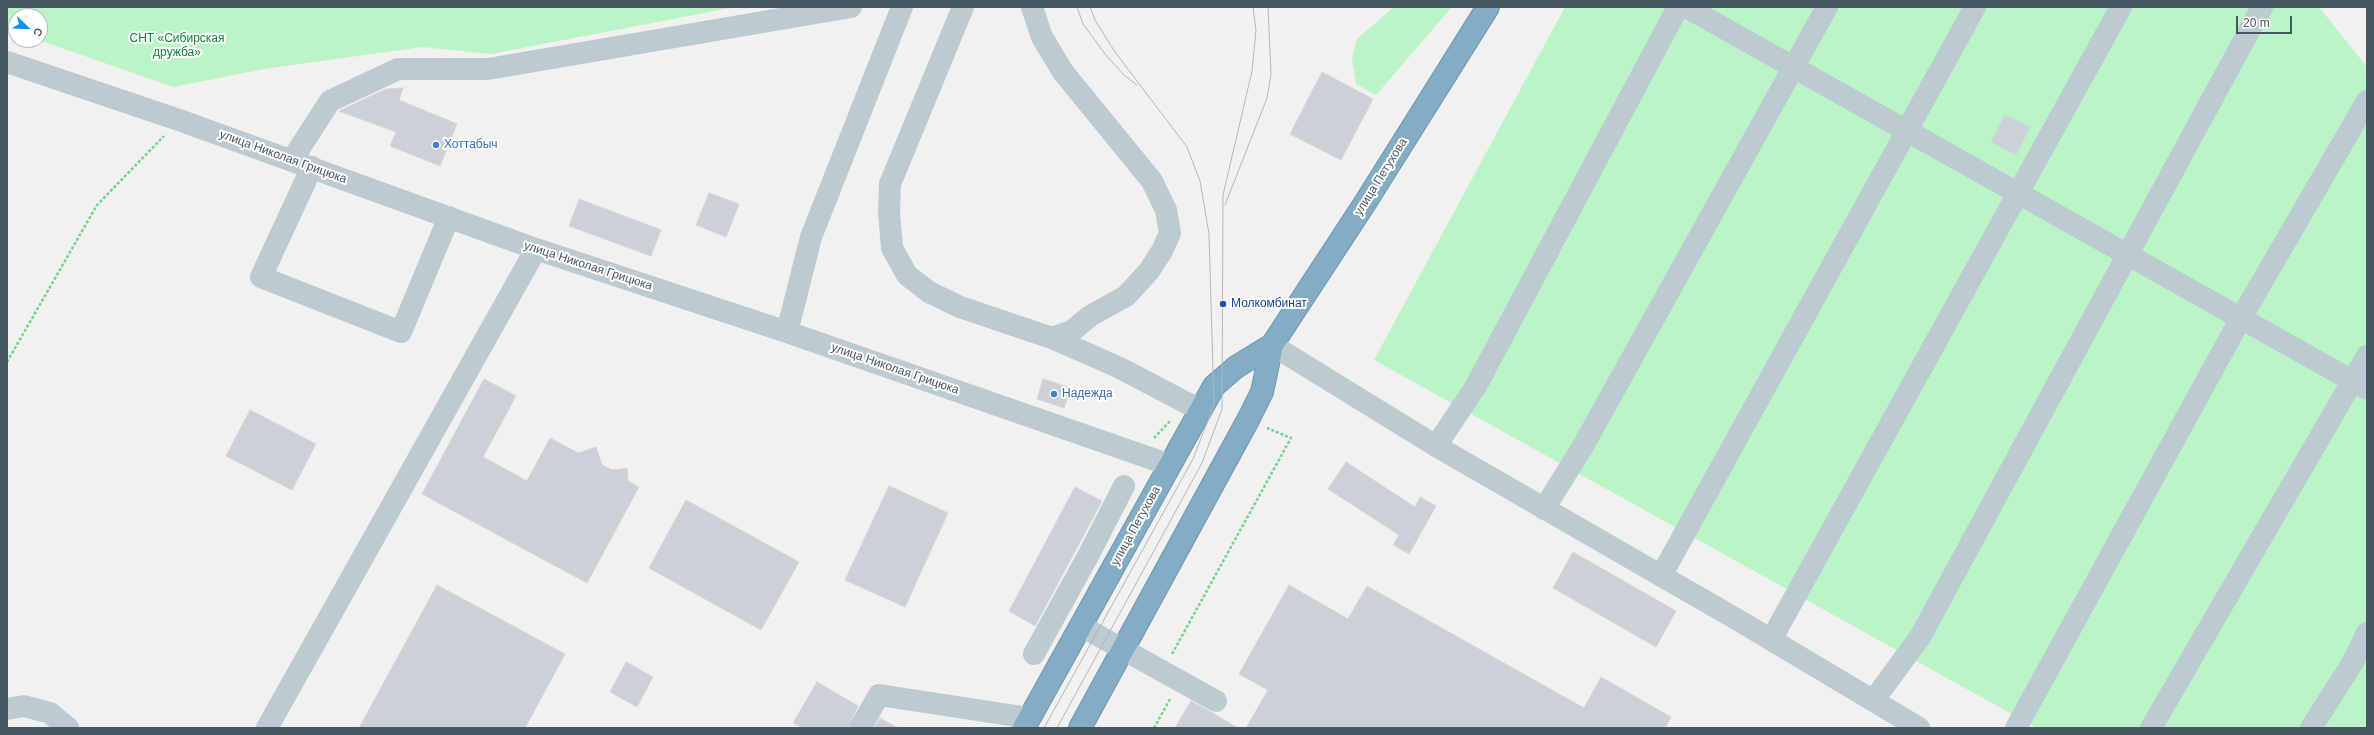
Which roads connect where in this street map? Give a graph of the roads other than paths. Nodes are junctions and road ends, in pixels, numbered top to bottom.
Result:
1 (851, 7) edge
2 (902, 7) edge
3 (963, 7) edge
4 (1032, 7) edge
5 (1678, 7) edge
6 (1686, 7) edge
7 (1827, 7) edge
8 (1975, 7) edge
9 (2120, 7) edge
10 (2262, 7) edge
11 (1483, 10) edge
12 (7, 62) edge
13 (1794, 68) junction
14 (2367, 101) edge
15 (1907, 131) junction
16 (302, 164) junction
17 (2017, 193) junction
18 (449, 217) junction
19 (536, 249) junction
20 (2129, 255) junction
21 (2241, 318) junction
22 (787, 332) junction
23 (1052, 338) junction
24 (1272, 345) junction
25 (2367, 356) edge
26 (2360, 385) edge
27 (1200, 410) junction
28 (1436, 446) junction
29 (1170, 465) junction
30 (1124, 486) dead end
31 (1544, 509) junction
32 (1088, 556) junction
33 (1112, 569) junction
34 (1661, 576) junction
35 (1081, 626) junction
36 (2367, 633) edge
37 (1771, 640) junction
38 (1124, 649) junction
39 (1034, 654) dead end
40 (1216, 701) dead end
41 (1874, 701) junction
42 (7, 709) edge
43 (1027, 723) edge
44 (68, 728) edge
45 (267, 728) edge
46 (860, 728) edge
47 (1080, 728) edge
48 (1919, 728) edge
49 (2016, 728) edge
50 (2151, 728) edge
51 (2311, 728) edge

1 - 16 street
2 - 22 street
3 - 23 street
4 - 23 street
5 - 28 street
6 - 13 street
7 - 13 street
8 - 15 street
9 - 17 street
10 - 20 street
11 - 24 highway, улица Петухова
12 - 16 street, улица Николая Грицюка
13 - 15 street
13 - 31 street
14 - 21 street
15 - 17 street
15 - 34 street
16 - 18 street, улица Николая Грицюка
16 - 18 street
17 - 20 street
17 - 37 street
18 - 19 street, улица Николая Грицюка
19 - 22 street, улица Николая Грицюка
19 - 45 street
20 - 21 street
20 - 41 street
21 - 26 street
21 - 49 street
22 - 29 street, улица Николая Грицюка
23 - 27 street
24 - 27 highway, улица Петухова
24 - 28 street
24 - 38 highway, улица Петухова
25 - 26 street
26 - 50 street
27 - 29 highway, улица Петухова
28 - 31 street
29 - 33 highway, улица Петухова
30 - 32 street
31 - 34 street
32 - 33 street
32 - 39 street
33 - 35 highway, улица Петухова
34 - 37 street
35 - 38 street
35 - 43 highway, улица Петухова
36 - 51 street
37 - 41 street
38 - 40 street
38 - 47 highway, улица Петухова
41 - 48 street
42 - 44 street
43 - 46 street

